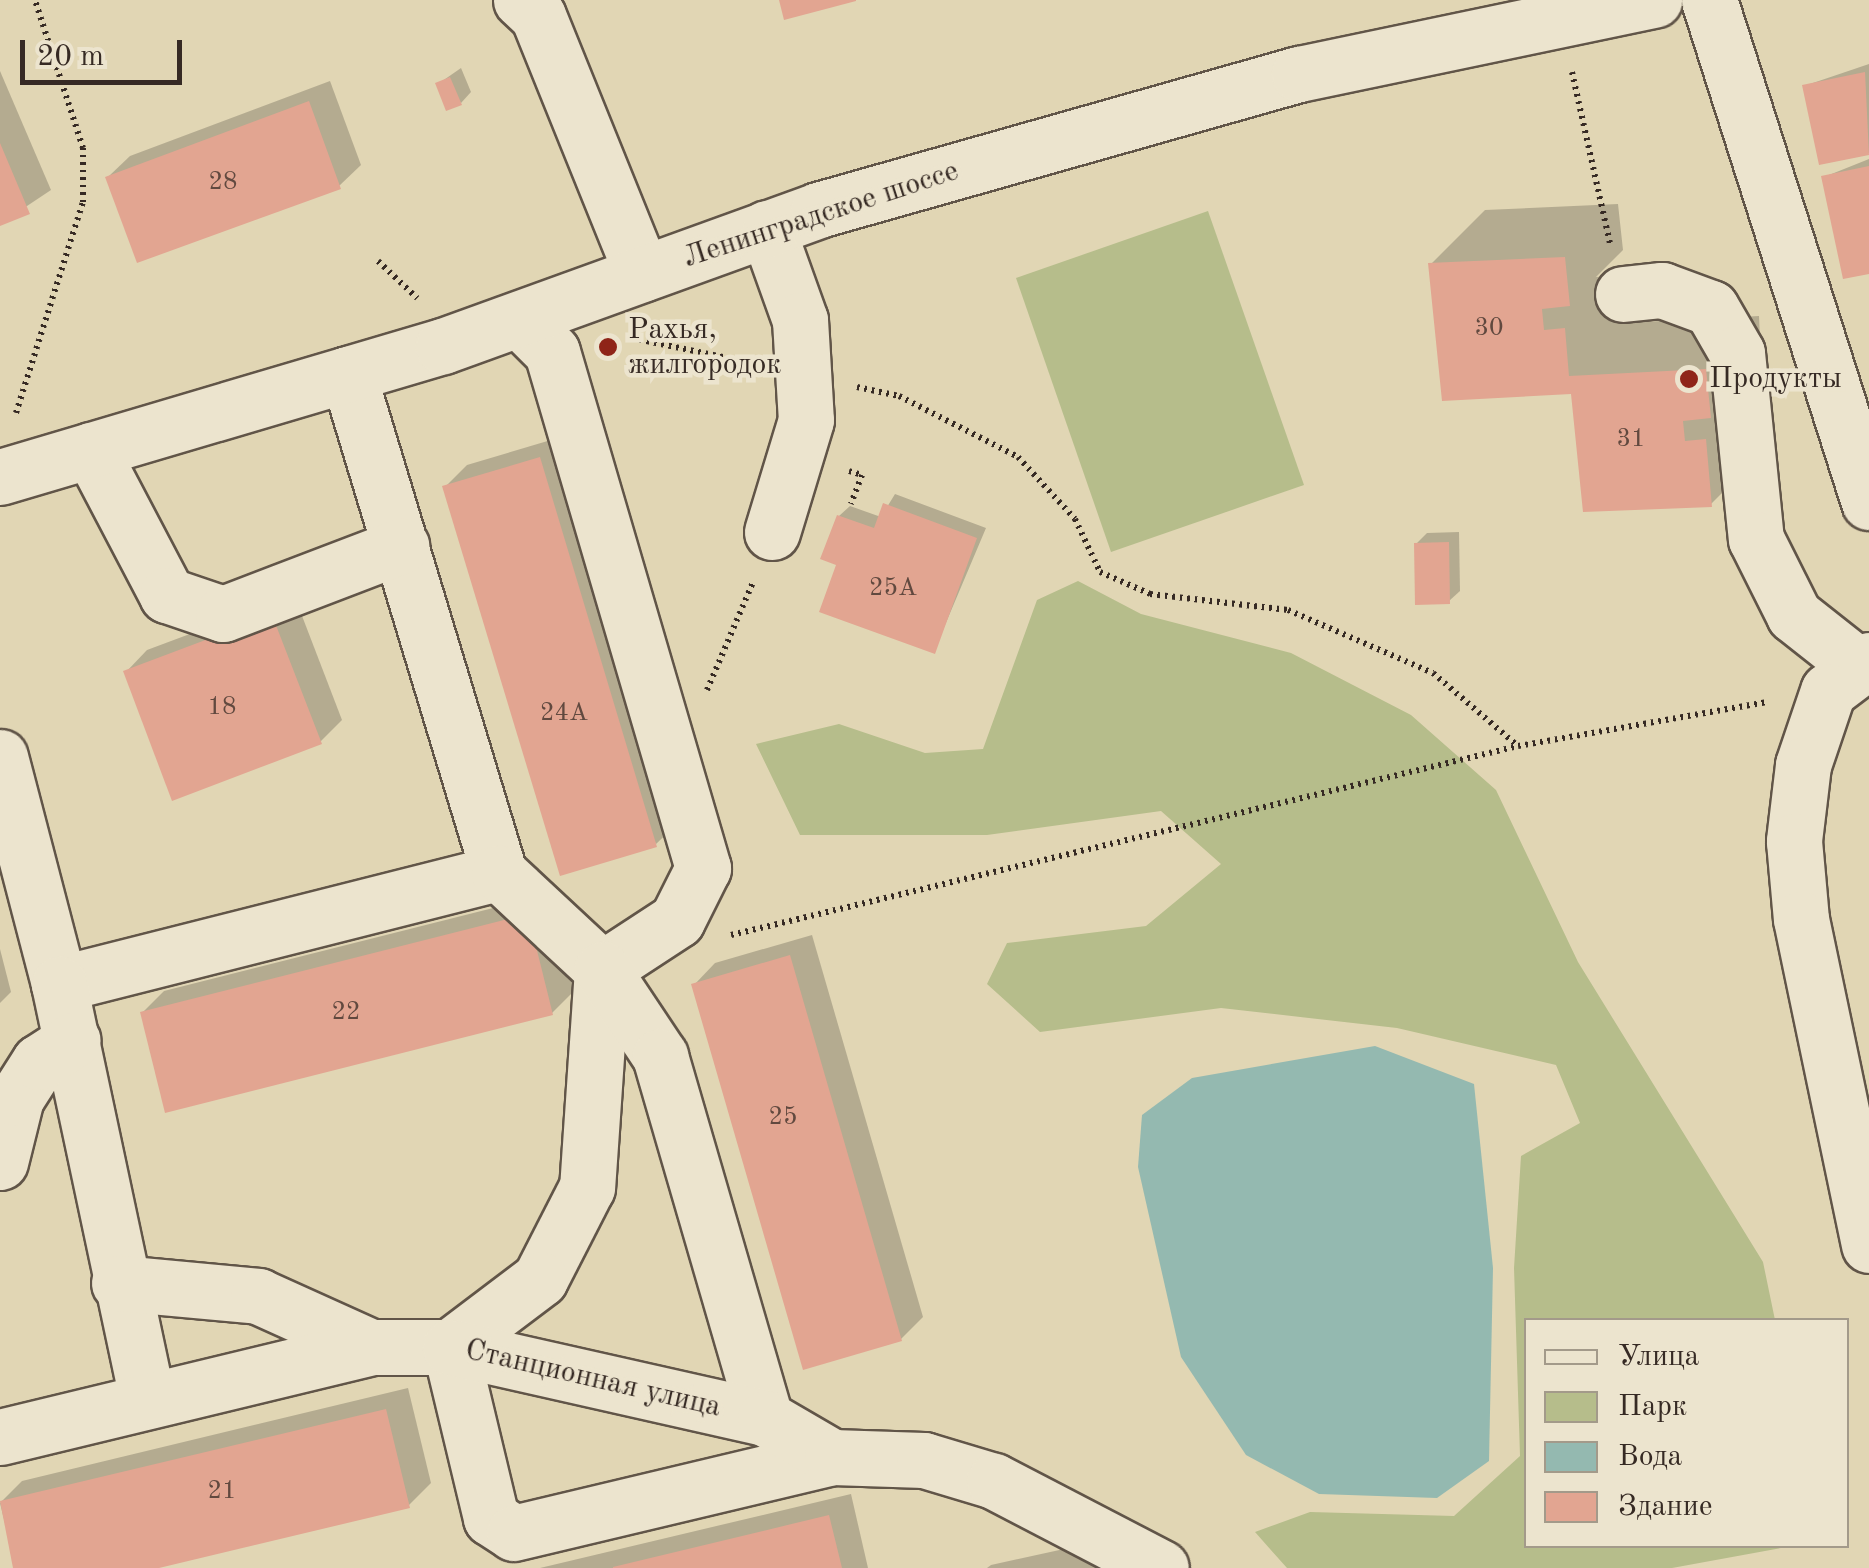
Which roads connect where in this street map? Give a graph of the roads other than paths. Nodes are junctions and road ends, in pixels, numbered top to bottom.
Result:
1 (1654, 0) edge
2 (1709, 0) edge
3 (537, 5) edge
4 (1596, 5) edge
5 (767, 228) junction
6 (642, 274) junction
7 (1623, 294) road end
8 (520, 320) junction
9 (348, 374) junction
10 (91, 450) junction
11 (5, 456) edge
12 (1869, 502) edge
13 (772, 532) road end
14 (400, 546) junction
15 (1851, 672) edge
16 (0, 757) edge
17 (499, 873) junction
18 (602, 969) junction
19 (59, 984) junction
20 (73, 1040) junction
21 (0, 1162) edge
22 (1869, 1245) edge
23 (119, 1283) junction
24 (450, 1346) junction
25 (371, 1348) junction
26 (148, 1402) junction
27 (765, 1418) junction
28 (0, 1436) edge
29 (832, 1457) junction
30 (1134, 1560) edge

1 - 4 street, Ленинградское шоссе
2 - 12 street
3 - 6 street
4 - 5 street, Ленинградское шоссе
5 - 6 street, Ленинградское шоссе
5 - 13 street
6 - 8 street, Ленинградское шоссе
7 - 15 street
8 - 9 street, Ленинградское шоссе
8 - 18 street
9 - 10 street, Ленинградское шоссе
9 - 14 street
10 - 11 street, Ленинградское шоссе
10 - 14 street
14 - 17 street
15 - 22 street
16 - 19 street
17 - 18 street
17 - 19 street
18 - 24 street
18 - 27 street
19 - 20 street
20 - 21 street
20 - 23 street
23 - 25 street
23 - 26 street
24 - 25 street, Станционная улица
24 - 27 street, Станционная улица
24 - 29 street
25 - 26 street, Станционная улица
26 - 28 street, Станционная улица
27 - 29 street, Станционная улица
29 - 30 street, Станционная улица

